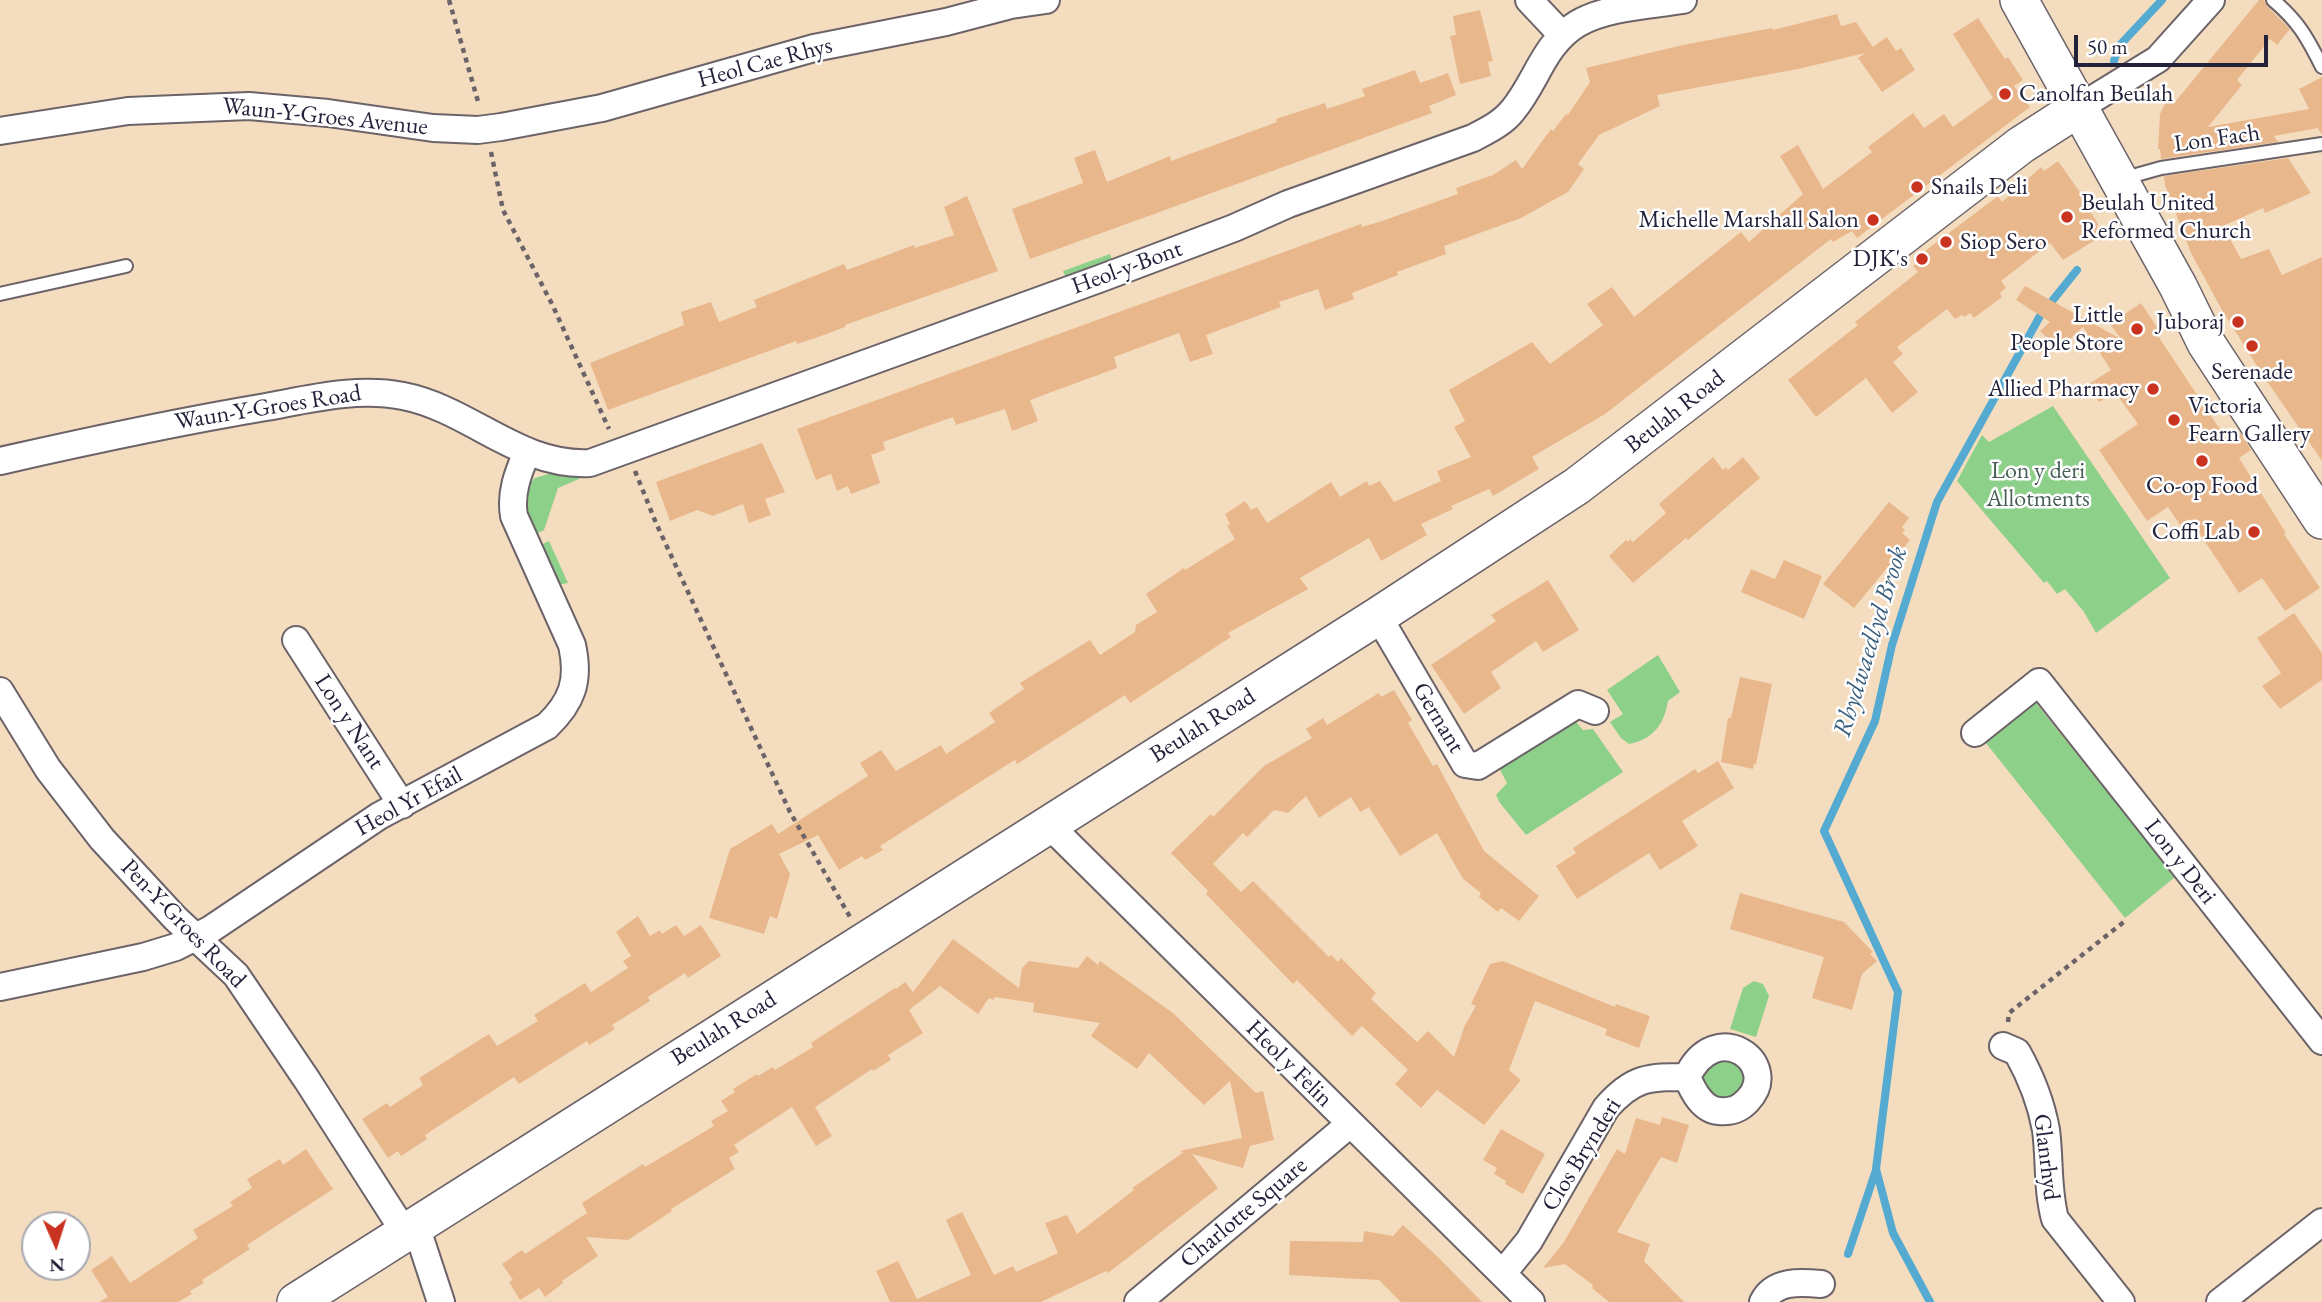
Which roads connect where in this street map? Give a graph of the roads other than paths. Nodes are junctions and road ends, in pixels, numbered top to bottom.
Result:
1 (1046, 0) edge
2 (1529, 0) edge
3 (1683, 0) edge
4 (2019, 0) edge
5 (2211, 0) edge
6 (2273, 0) edge
7 (1562, 35) junction
8 (2322, 66) edge
9 (2080, 107) junction
10 (485, 127) joint
11 (0, 131) edge
12 (2322, 144) edge
13 (2120, 184) junction
14 (126, 267) dead end
15 (0, 294) edge
16 (527, 452) junction
17 (0, 461) edge
18 (2322, 520) edge
19 (1378, 616) junction
20 (296, 640) dead end
21 (0, 691) edge
22 (1595, 711) dead end
23 (1975, 733) dead end
24 (402, 805) junction
25 (1048, 824) junction
26 (196, 937) junction
27 (0, 987) edge
28 (2322, 1041) edge
29 (2003, 1046) road end
30 (1687, 1077) dead end
31 (1350, 1124) junction
32 (2322, 1222) edge
33 (410, 1229) junction
34 (1503, 1273) junction
35 (1821, 1284) dead end
36 (296, 1302) edge
37 (441, 1302) edge
38 (1138, 1302) edge
39 (1531, 1302) edge
40 (1763, 1302) edge
41 (2120, 1302) edge
42 (2220, 1302) edge

1 - 10 street, Heol Cae Rhys
2 - 7 street
3 - 7 street, Heol-y-Bont
4 - 9 street
5 - 9 street
6 - 8 lane
7 - 16 street, Heol-y-Bont
9 - 13 street
9 - 19 street, Beulah Road
10 - 11 street, Waun-Y-Groes Avenue
12 - 13 lane, Lon Fach
13 - 18 street
14 - 15 lane
16 - 17 street, Waun-Y-Groes Road
16 - 24 street, Heol Yr Efail
19 - 22 street, Gernant
19 - 25 street, Beulah Road
20 - 24 street, Lon y Nant
21 - 26 street, Pen-Y-Groes Road
23 - 28 street, Lon y Deri
24 - 26 street, Heol Yr Efail
25 - 31 street, Heol y Felin
25 - 33 street, Beulah Road
26 - 27 street, Heol Yr Efail
26 - 33 street, Pen-Y-Groes Road
29 - 41 street, Glanrhyd
30 - 34 street, Clos Brynderi
31 - 34 street, Heol y Felin
31 - 38 street, Charlotte Square
32 - 42 street
33 - 36 street, Beulah Road
33 - 37 street, Pen-Y-Groes Road
34 - 39 street, Heol y Felin
35 - 40 street

